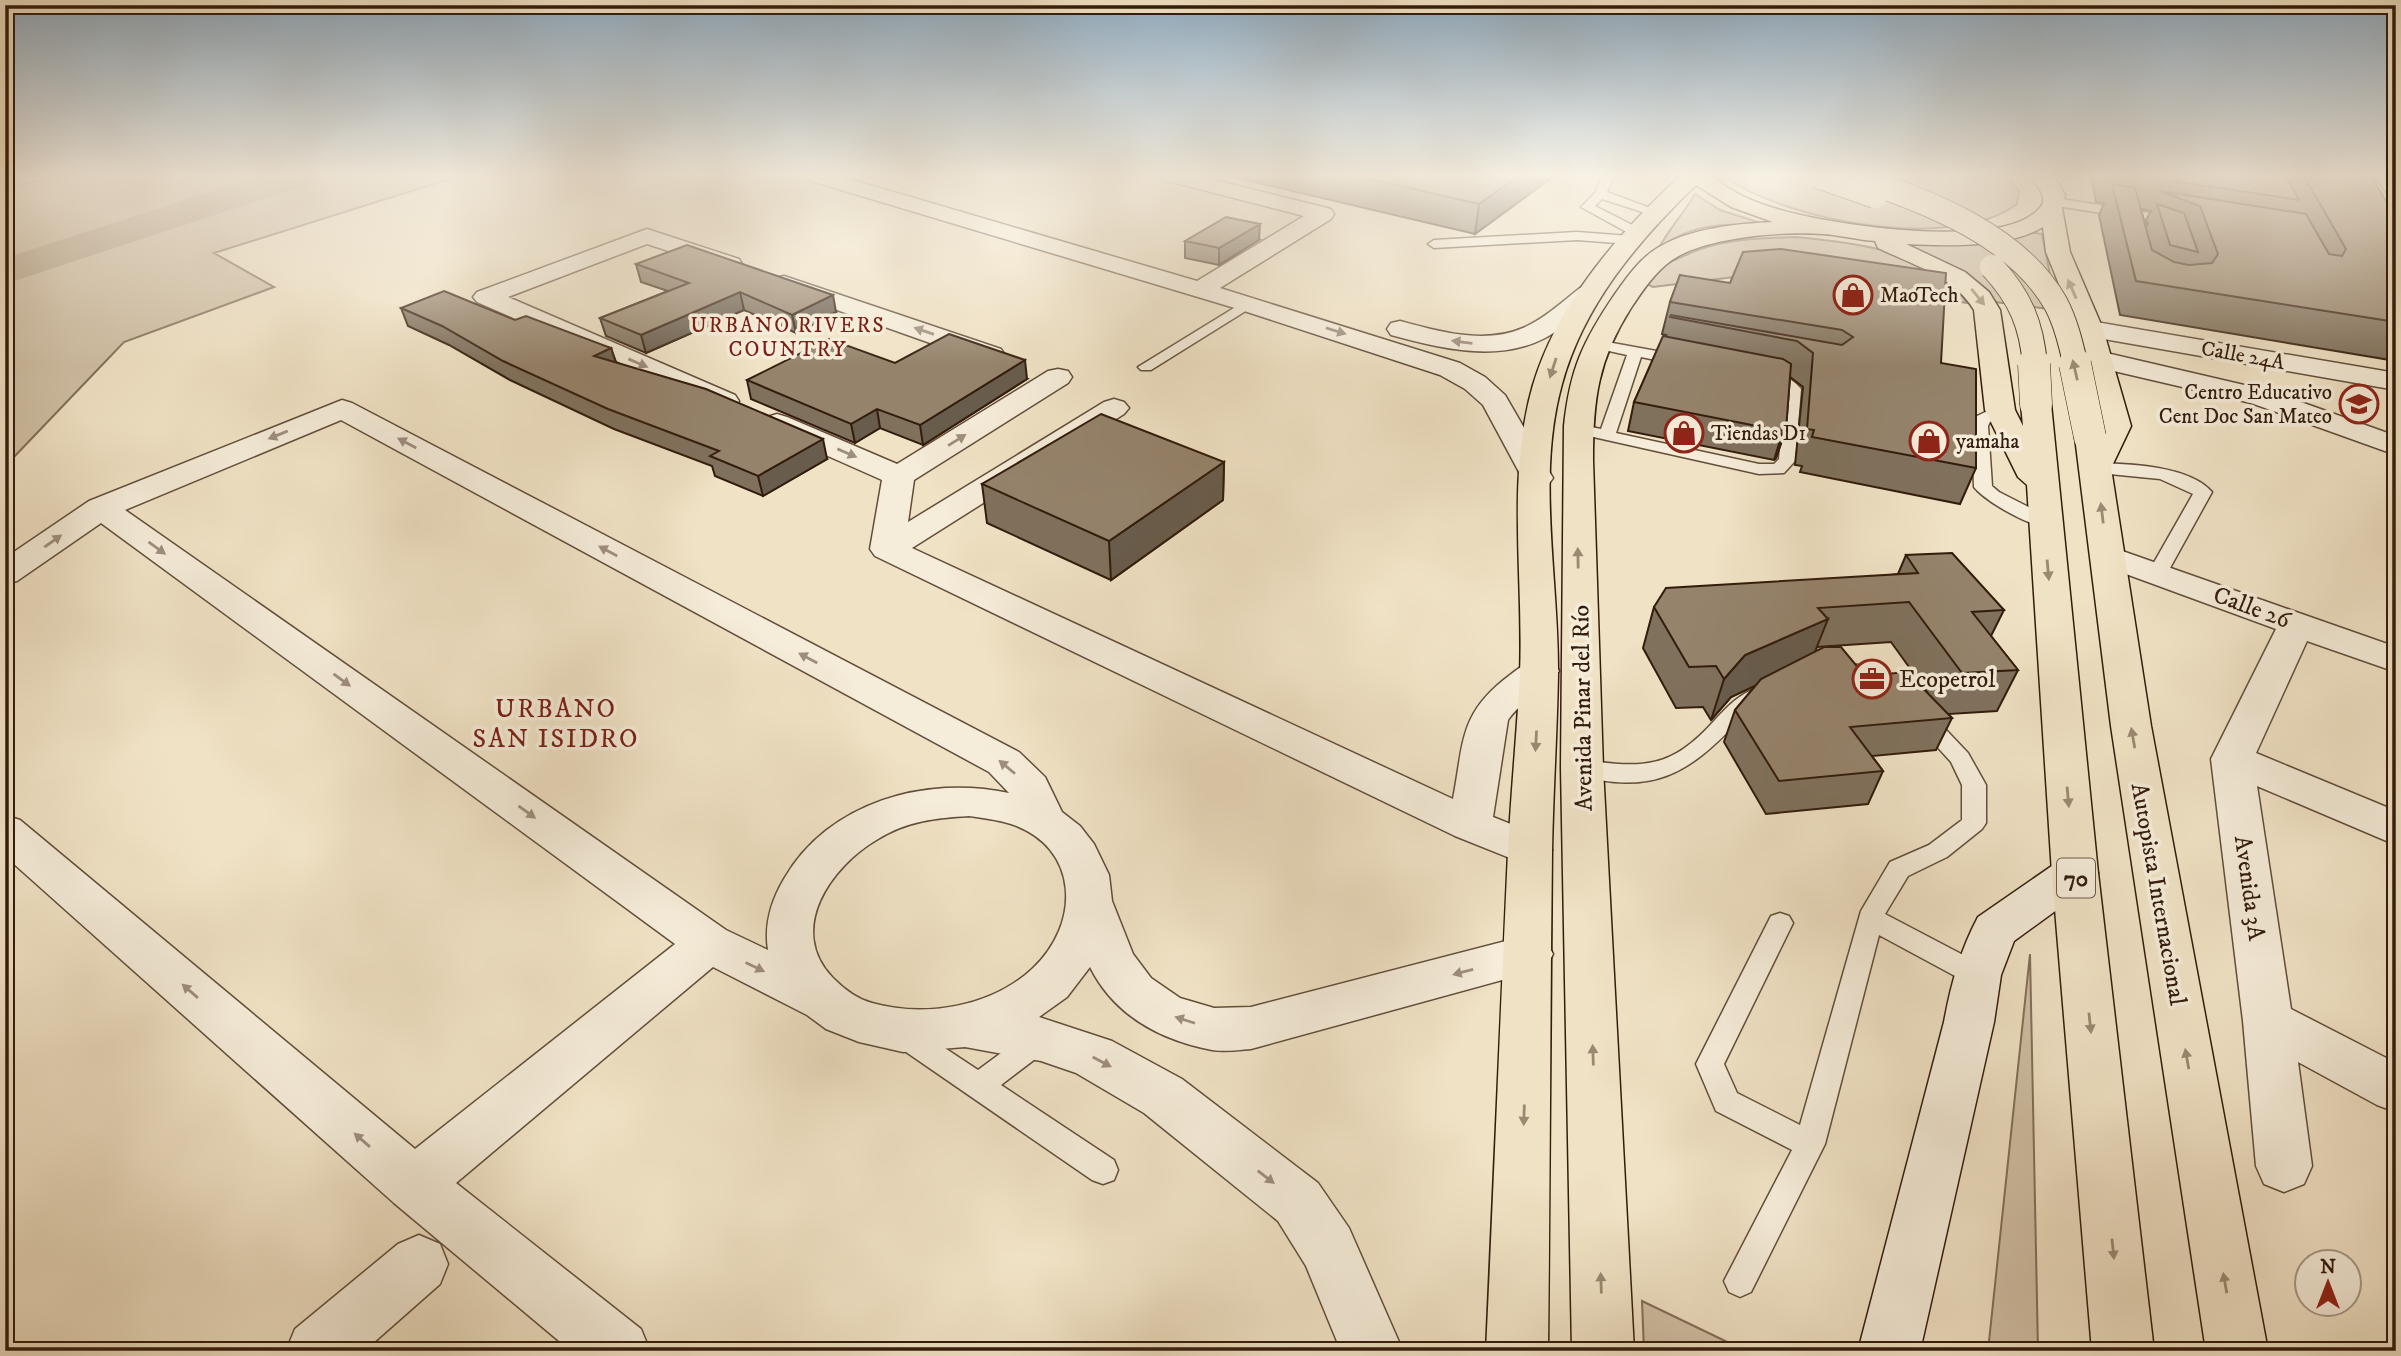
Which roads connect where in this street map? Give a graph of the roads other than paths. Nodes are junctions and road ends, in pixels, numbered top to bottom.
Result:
1 (638, 239) edge
2 (657, 239) edge
3 (1046, 239) edge
4 (1282, 239) edge
5 (1518, 239) edge
6 (1636, 239) edge
7 (1699, 239) edge
8 (1872, 239) edge
9 (1958, 239) edge
10 (1987, 239) edge
11 (2056, 239) edge
12 (1434, 244) dead end
13 (1210, 284) junction
14 (1257, 298) junction
15 (2090, 329) junction
16 (1606, 330) junction
17 (1684, 345) edge
18 (2098, 359) junction
19 (1702, 364) edge
20 (1146, 367) dead end
21 (1741, 372) edge
22 (2396, 382) edge
23 (2018, 407) junction
24 (1114, 408) dead end
25 (1592, 432) junction
26 (2396, 446) edge
27 (2092, 452) junction
28 (899, 476) junction
29 (1537, 478) junction
30 (101, 508) junction
31 (2043, 509) junction
32 (887, 548) junction
33 (2108, 555) junction
34 (2158, 573) junction
35 (5, 574) edge
36 (2297, 623) junction
37 (2396, 660) edge
38 (1808, 669) edge
39 (1540, 671) junction
40 (1774, 687) edge
41 (2232, 759) junction
42 (1582, 768) junction
43 (1045, 822) junction
44 (1470, 825) junction
45 (2396, 829) edge
46 (5, 831) edge
47 (1530, 850) junction
48 (2075, 873) junction
49 (1091, 905) junction
50 (1870, 918) junction
51 (1780, 923) dead end
52 (709, 943) junction
53 (1529, 954) junction
54 (1977, 975) junction
55 (820, 999) junction
56 (2268, 1021) junction
57 (966, 1026) junction
58 (896, 1030) junction
59 (1041, 1040) junction
60 (979, 1086) junction
61 (2396, 1089) edge
62 (1810, 1144) junction
63 (2284, 1166) dead end
64 (1103, 1170) dead end
65 (414, 1184) junction
66 (419, 1264) dead end
67 (1740, 1281) dead end
68 (317, 1351) edge
69 (619, 1351) edge
70 (1372, 1351) edge
71 (1517, 1351) edge
72 (1603, 1351) edge
73 (1888, 1351) edge
74 (2123, 1351) edge
75 (2237, 1351) edge

1 -> 28 street
28 -> 2 street
3 - 13 street
4 - 13 street
5 - 12 lane
6 - 16 main road, Avenida Pinar del Río
7 - 16 main road, Avenida Pinar del Río
8 -> 23 main road
9 - 23 main road, 70, bridge
27 -> 10 main road, Autopista Internacional, bridge
15 -> 11 main road
13 - 14 street
16 -> 14 street
14 - 20 lane
14 -> 29 street
15 - 18 main road
15 - 22 street, Calle 24A
16 - 17 lane
16 - 19 lane
16 - 25 main road, Avenida Pinar del Río
16 -> 29 main road, Avenida Pinar del Río
18 - 26 street
18 - 27 main road
21 - 25 lane
23 - 31 main road, 70
23 - 31 lane
24 - 32 street
42 -> 25 main road, Avenida Pinar del Río
33 -> 27 main road, Autopista Internacional
27 - 34 lane
28 - 32 street
29 - 39 main road, Avenida Pinar del Río
35 -> 30 street
43 -> 30 street
30 -> 52 street
31 -> 48 main road, 70
32 - 44 street
33 - 34 street, Calle 26
75 -> 33 main road, Autopista Internacional
34 - 36 street, Calle 26
36 - 37 street, Calle 26
36 - 41 street
38 - 50 lane
39 - 44 street
39 -> 47 main road, Avenida Pinar del Río
40 - 42 lane
41 - 45 street
41 - 56 street, Avenida 3A
72 -> 42 main road, Avenida Pinar del Río
43 - 49 street
43 - 55 street
44 - 47 street
65 -> 46 street
47 - 53 main road, Avenida Pinar del Río
48 - 54 street
48 -> 74 main road, 70
53 -> 49 street
49 - 57 street
50 - 54 lane
50 - 62 lane
51 - 62 lane
52 -> 55 street
52 - 65 street
53 -> 71 main road, Avenida Pinar del Río
54 - 73 street
55 - 58 street
56 - 61 street
56 - 63 street, Avenida 3A
57 - 58 street
57 - 59 street
58 - 60 lane
59 - 60 lane
59 -> 70 street
60 - 64 lane
62 - 67 lane
65 - 69 street
66 - 68 street

